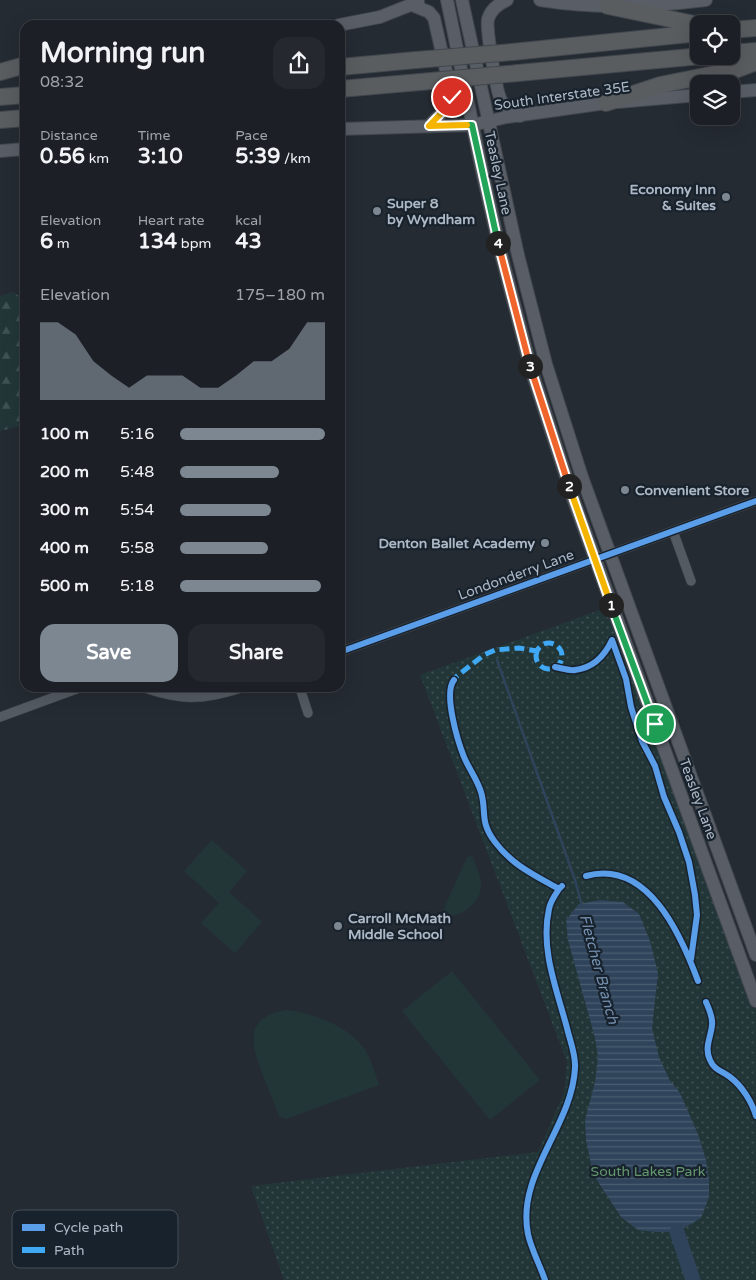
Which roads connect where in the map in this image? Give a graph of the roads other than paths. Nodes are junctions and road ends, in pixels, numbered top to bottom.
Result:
1 (447, 0) edge
2 (462, 0) edge
3 (506, 0) edge
4 (540, 0) edge
5 (706, 0) edge
6 (417, 3) edge
7 (608, 6) junction
8 (690, 23) edge
9 (345, 24) edge
10 (756, 28) edge
11 (740, 29) edge
12 (690, 34) edge
13 (756, 51) edge
14 (740, 53) edge
15 (690, 57) edge
16 (756, 62) edge
17 (0, 64) edge
18 (20, 64) edge
19 (20, 66) edge
20 (345, 67) edge
21 (0, 72) edge
22 (345, 89) edge
23 (756, 90) edge
24 (740, 91) edge
25 (20, 95) edge
26 (690, 96) edge
27 (0, 97) edge
28 (606, 102) junction
29 (520, 116) junction
30 (20, 118) edge
31 (0, 120) edge
32 (488, 122) junction
33 (472, 125) junction
34 (429, 126) junction
35 (345, 129) edge
36 (20, 149) edge
37 (0, 151) edge
38 (546, 364) junction
39 (531, 369) junction
40 (756, 501) edge
41 (673, 531) junction
42 (610, 554) junction
43 (595, 560) junction
44 (691, 581) dead end
45 (345, 650) edge
46 (68, 692) edge
47 (160, 692) edge
48 (230, 692) edge
49 (301, 692) edge
50 (308, 713) dead end
51 (0, 717) edge
52 (755, 950) edge
53 (739, 953) junction
54 (756, 1001) edge

1 - 33 main road, Teasley Lane
2 - 32 main road, Teasley Lane
3 - 29 main road
4 - 7 main road
5 - 7 main road
6 - 9 main road
6 - 34 main road
7 - 8 highway
10 - 11 highway
12 - 20 highway, bridge
13 - 14 highway
15 - 22 highway, bridge
16 - 28 highway
17 - 18 main road
19 - 21 highway
23 - 24 main road
25 - 27 highway
26 - 28 main road, South Interstate 35E
28 - 29 main road, South Interstate 35E
29 - 32 main road, South Interstate 35E
30 - 31 highway
32 - 33 main road, South Interstate 35E
32 - 38 main road, Teasley Lane
33 - 34 main road, South Interstate 35E
33 - 39 main road, Teasley Lane
34 - 35 main road, South Interstate 35E
36 - 37 main road
38 - 39 main road
38 - 42 main road, Teasley Lane
39 - 43 main road, Teasley Lane
40 - 41 street, Londonderry Lane
41 - 42 street, Londonderry Lane
41 - 44 street
42 - 43 street, Londonderry Lane
42 - 52 main road, Teasley Lane
43 - 45 street, Londonderry Lane
43 - 53 main road, Teasley Lane
46 - 51 street
47 - 48 street
49 - 50 street
52 - 53 street
53 - 54 main road, Teasley Lane

